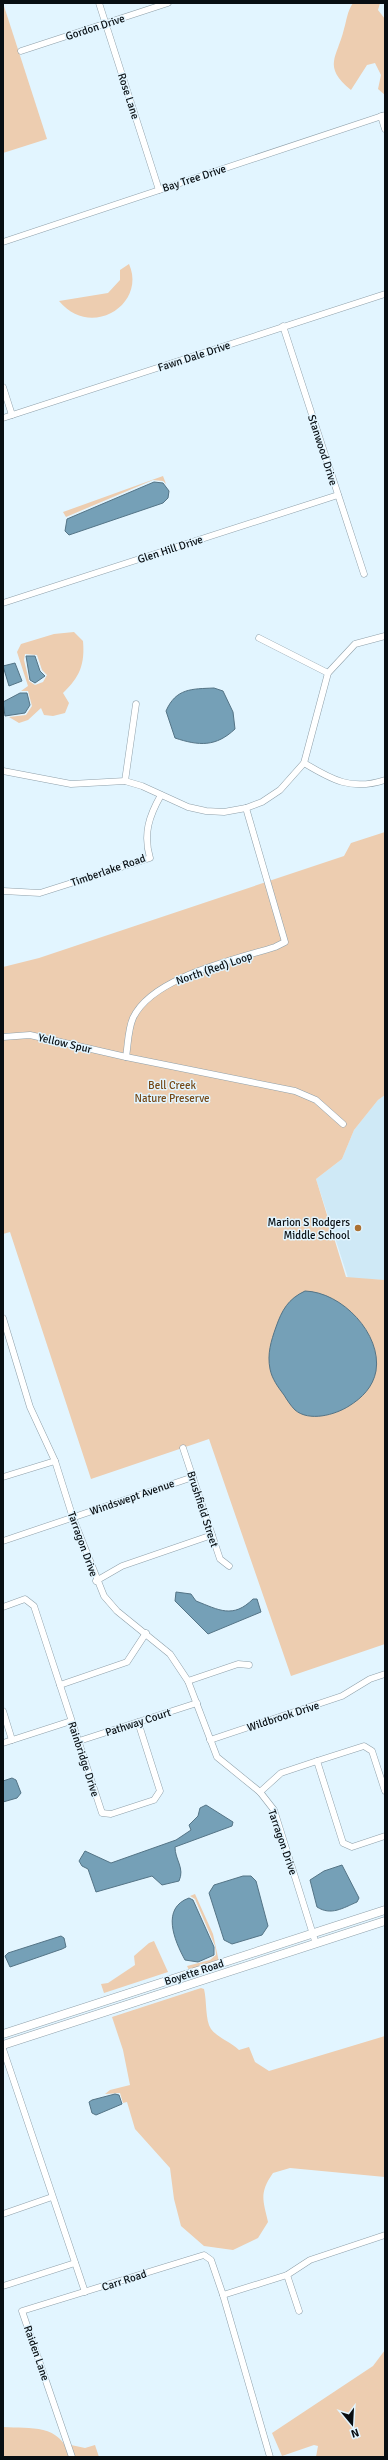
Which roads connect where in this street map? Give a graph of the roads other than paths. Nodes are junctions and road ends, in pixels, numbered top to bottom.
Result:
1 (99, 3) edge
2 (168, 3) edge
3 (106, 24) junction
4 (21, 51) dead end
5 (383, 115) edge
6 (385, 129) edge
7 (159, 190) junction
8 (3, 242) edge
9 (385, 294) edge
10 (282, 326) junction
11 (3, 387) edge
12 (12, 415) junction
13 (3, 418) edge
14 (338, 495) junction
15 (364, 574) dead end
16 (3, 603) edge
17 (385, 636) edge
18 (259, 638) dead end
19 (328, 673) junction
20 (136, 704) dead end
21 (304, 763) junction
22 (3, 771) edge
23 (385, 780) edge
24 (125, 781) junction
25 (161, 795) junction
26 (246, 808) junction
27 (3, 891) edge
28 (3, 1037) edge
29 (126, 1057) junction
30 (343, 1124) dead end
31 (3, 1318) edge
32 (183, 1448) dead end
33 (55, 1460) junction
34 (192, 1476) junction
35 (3, 1477) edge
36 (73, 1518) junction
37 (212, 1536) junction
38 (3, 1541) edge
39 (229, 1566) dead end
40 (96, 1580) junction
41 (3, 1607) edge
42 (146, 1633) junction
43 (249, 1665) dead end
44 (385, 1674) edge
45 (188, 1681) junction
46 (60, 1685) junction
47 (197, 1703) junction
48 (3, 1711) edge
49 (71, 1721) junction
50 (138, 1722) junction
51 (12, 1740) junction
52 (210, 1740) junction
53 (79, 1741) junction
54 (3, 1743) edge
55 (317, 1761) junction
56 (385, 1791) edge
57 (260, 1792) junction
58 (385, 1836) edge
59 (385, 1910) edge
60 (385, 1921) edge
61 (313, 1934) junction
62 (316, 1944) junction
63 (3, 2034) edge
64 (3, 2045) edge
65 (3, 2049) edge
66 (52, 2197) junction
67 (3, 2214) edge
68 (385, 2235) edge
69 (75, 2263) junction
70 (287, 2274) junction
71 (3, 2286) edge
72 (85, 2292) junction
73 (223, 2295) junction
74 (299, 2311) dead end
75 (72, 2457) edge
76 (270, 2457) edge

1 - 3 street, Rose Lane
2 - 3 street, Gordon Drive
3 - 4 street, Gordon Drive
3 - 7 street, Rose Lane
5 - 6 street
5 - 7 street, Bay Tree Drive
7 - 8 street, Bay Tree Drive
9 - 10 street, Fawn Dale Drive
10 - 12 street, Fawn Dale Drive
10 - 14 street, Stanwood Drive
11 - 12 street
12 - 13 street, Fawn Dale Drive
14 - 15 street, Stanwood Drive
14 - 16 street, Glen Hill Drive
17 - 19 street
18 - 19 street
19 - 21 street
20 - 24 street
21 - 23 street
21 - 26 street
22 - 24 street
24 - 25 street
25 - 26 street
25 - 27 street, Timberlake Road
26 - 29 street, North (Red) Loop
28 - 29 street, Yellow Spur
29 - 30 street
31 - 33 street, Tarragon Drive
32 - 34 street, Brushfield Street
33 - 35 street
33 - 36 street, Tarragon Drive
34 - 36 street, Windswept Avenue
34 - 37 street, Brushfield Street
36 - 38 street, Windswept Avenue
36 - 40 street, Tarragon Drive
37 - 39 street, Brushfield Street
37 - 40 street
40 - 42 street, Tarragon Drive
41 - 46 street, Rainbridge Drive
42 - 45 street, Tarragon Drive
42 - 46 street
43 - 45 street
44 - 52 street, Wildbrook Drive
45 - 47 street, Tarragon Drive
46 - 49 street, Rainbridge Drive
47 - 50 street, Pathway Court
47 - 52 street, Tarragon Drive
48 - 51 street
49 - 51 street
49 - 53 street, Rainbridge Drive
50 - 53 street, Pathway Court
50 - 53 street, Rainbridge Drive
51 - 54 street
52 - 57 street, Tarragon Drive
55 - 56 street
55 - 57 street
55 - 58 street
57 - 61 street, Tarragon Drive
59 - 61 main road, Boyette Road
60 - 62 main road, Boyette Road
61 - 62 street, Tarragon Drive
61 - 63 main road, Boyette Road
62 - 64 main road, Boyette Road
65 - 66 street
66 - 67 street
66 - 69 street
68 - 70 street
69 - 71 street
69 - 72 street
70 - 73 street
70 - 74 street
72 - 73 street, Carr Road
72 - 75 street, Raiden Lane
73 - 76 street, Carr Road

